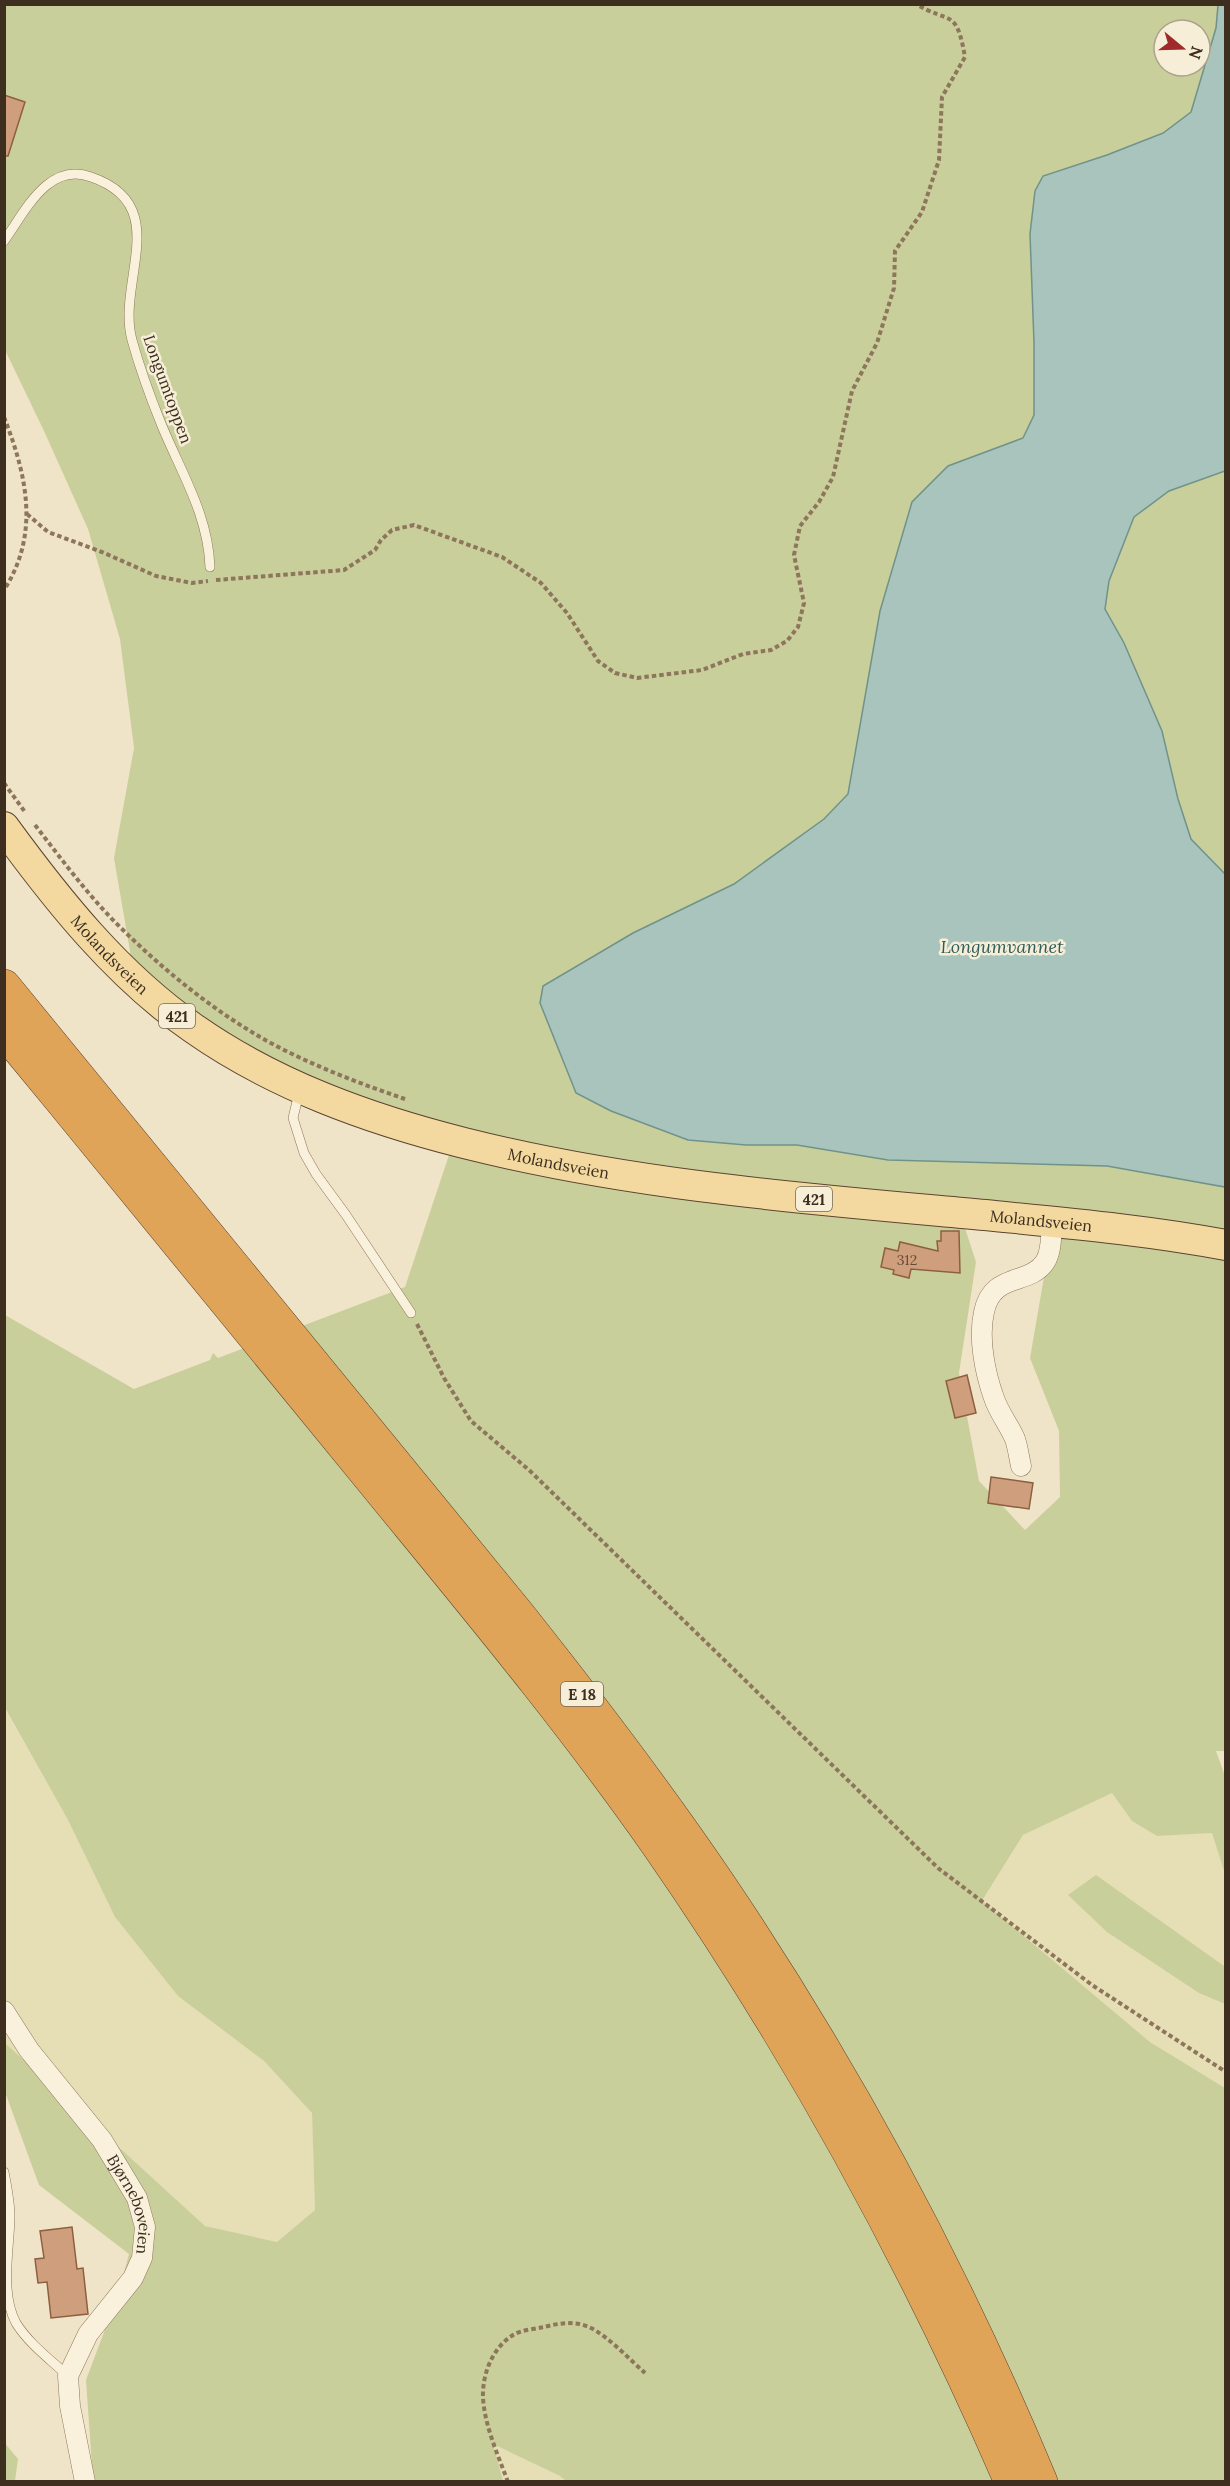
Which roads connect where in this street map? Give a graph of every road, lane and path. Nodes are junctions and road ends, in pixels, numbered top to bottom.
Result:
1 (916, 4) edge
2 (4, 241) edge
3 (4, 417) edge
4 (27, 514) junction
5 (210, 567) dead end
6 (4, 590) edge
7 (4, 783) edge
8 (16, 821) edge
9 (34, 823) dead end
10 (4, 986) edge
11 (4, 1031) edge
12 (300, 1088) junction
13 (411, 1101) dead end
14 (1052, 1222) junction
15 (1226, 1245) edge
16 (411, 1313) joint
17 (1021, 1466) dead end
18 (4, 2011) edge
19 (1226, 2072) edge
20 (4, 2172) edge
21 (645, 2373) dead end
22 (68, 2376) junction
23 (85, 2481) edge
24 (508, 2481) edge
25 (1011, 2481) edge
26 (1041, 2481) edge

1 - 4 path
2 - 5 lane, Longumtoppen
3 - 4 path
4 - 6 path
7 - 8 path
8 - 12 main road, Molandsveien / 421
9 - 13 path
10 - 26 highway, E 18
11 - 25 highway, E 18
12 - 14 main road, Molandsveien / 421
12 - 16 lane
14 - 15 main road, Molandsveien / 421
14 - 17 street
16 - 19 path
18 - 22 street, Bjørneboveien
20 - 22 lane
21 - 24 path
22 - 23 street, Bjørneboveien

